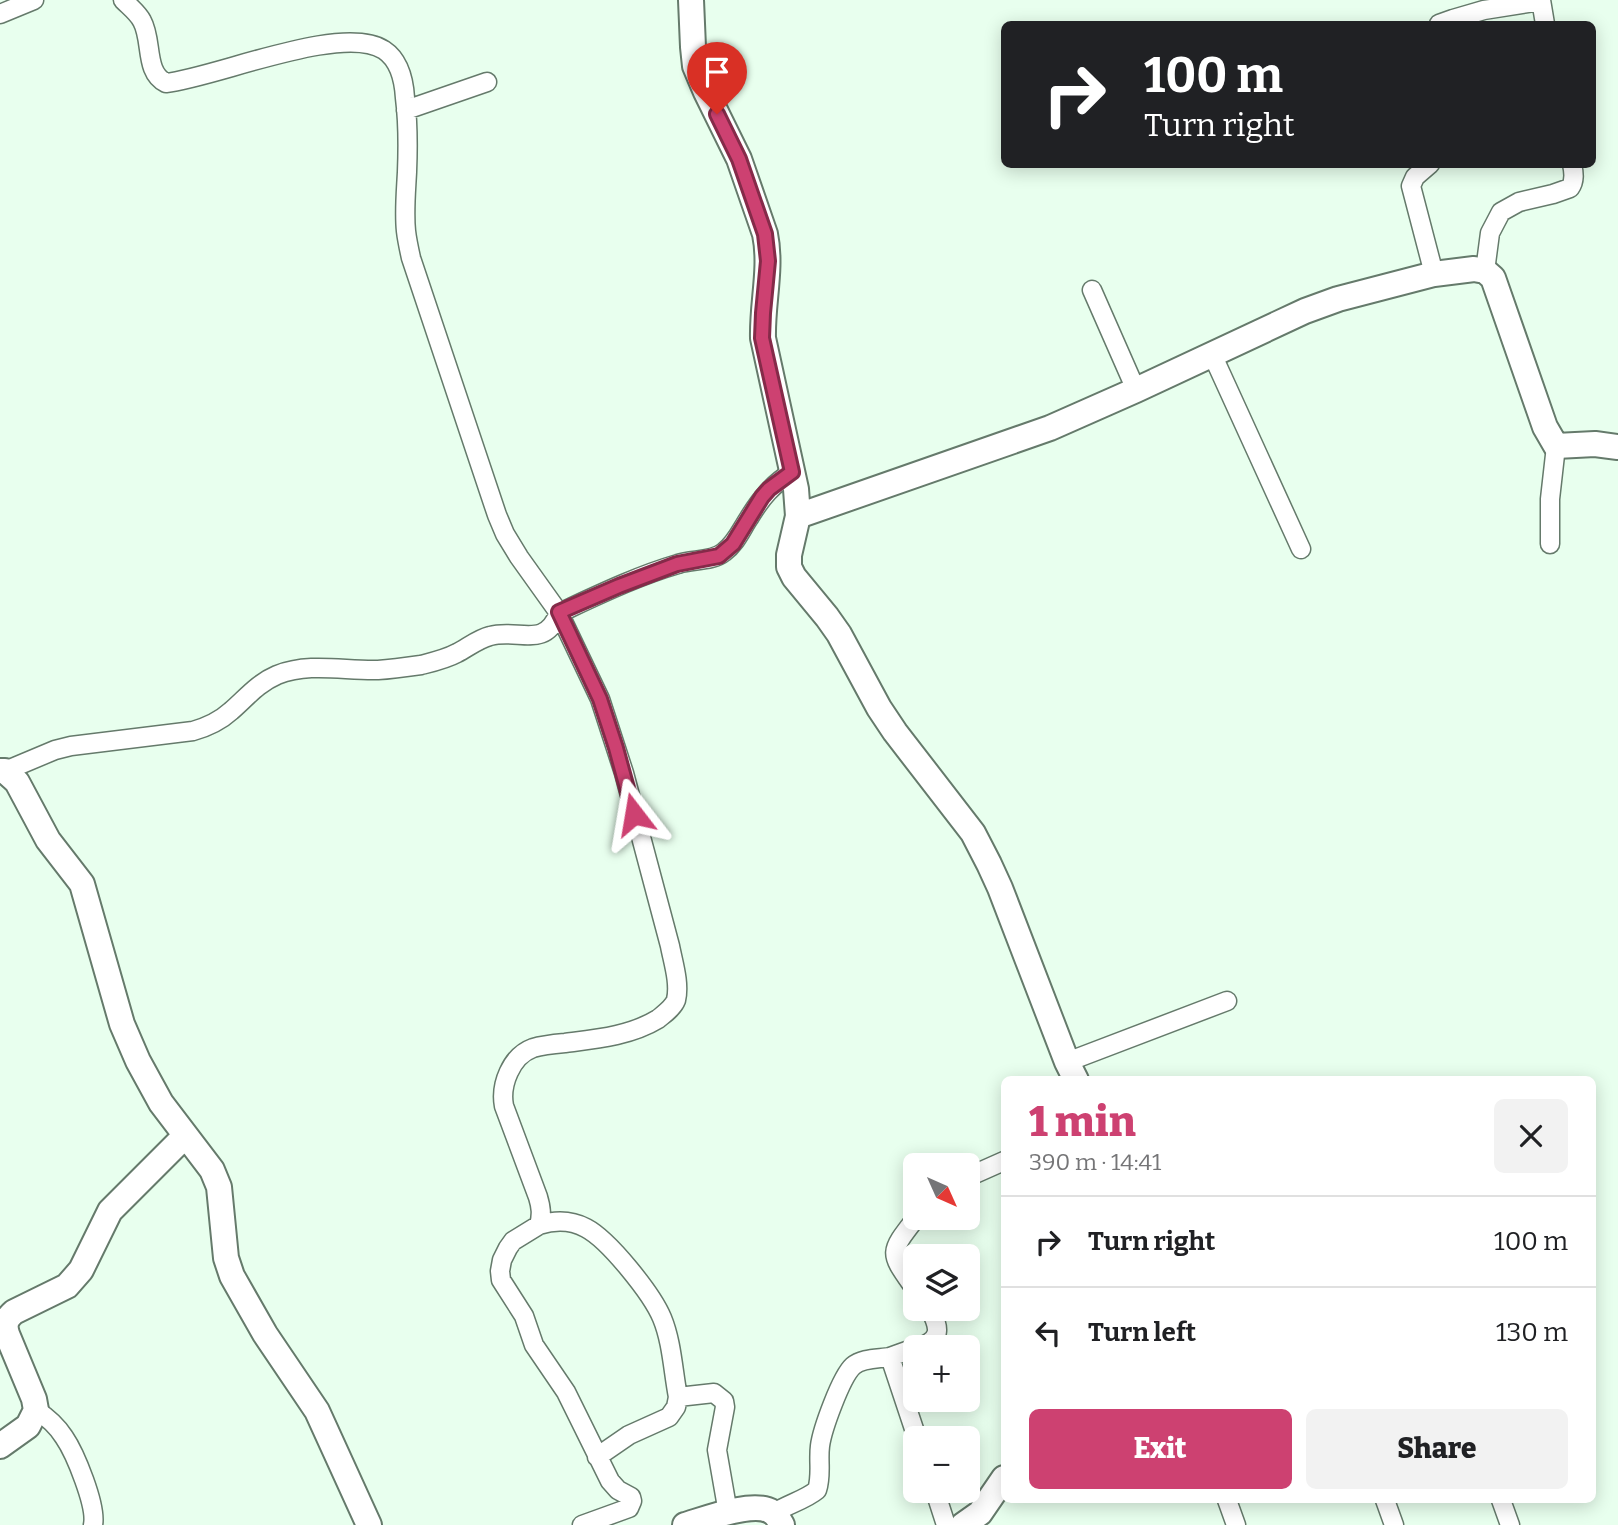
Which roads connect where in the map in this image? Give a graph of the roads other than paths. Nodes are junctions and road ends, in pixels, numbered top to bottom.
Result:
1 (34, 0) edge
2 (123, 0) edge
3 (691, 0) edge
4 (1541, 0) edge
5 (0, 13) edge
6 (1447, 21) edge
7 (1544, 21) edge
8 (487, 82) dead end
9 (406, 110) junction
10 (1425, 168) edge
11 (1573, 168) edge
12 (1485, 271) junction
13 (1434, 274) junction
14 (1092, 290) dead end
15 (1212, 354) junction
16 (1136, 390) junction
17 (1556, 446) junction
18 (1618, 447) edge
19 (792, 472) junction
20 (799, 516) junction
21 (1550, 544) dead end
22 (1301, 549) dead end
23 (559, 612) junction
24 (3, 771) edge
25 (1227, 1001) dead end
26 (1071, 1071) edge
27 (185, 1136) junction
28 (1001, 1162) edge
29 (980, 1172) edge
30 (539, 1225) junction
31 (908, 1230) edge
32 (903, 1272) edge
33 (903, 1353) edge
34 (890, 1357) junction
35 (678, 1397) junction
36 (36, 1410) junction
37 (913, 1426) edge
38 (0, 1446) edge
39 (597, 1457) junction
40 (1001, 1482) edge
41 (939, 1503) edge
42 (1388, 1503) edge
43 (1503, 1503) edge
44 (728, 1513) junction
45 (778, 1519) edge
46 (93, 1525) edge
47 (369, 1525) edge
48 (582, 1525) edge
49 (685, 1525) edge
50 (946, 1525) edge
51 (963, 1525) edge
52 (1394, 1525) edge
53 (1510, 1525) edge

1 - 5 street
2 - 9 street
3 - 19 street
4 - 6 street
4 - 7 street
8 - 9 street
9 - 23 street
10 - 13 street
11 - 12 street
12 - 13 street
12 - 17 street
13 - 15 street
14 - 16 street
15 - 16 street
15 - 22 street
16 - 20 street
17 - 18 street
17 - 21 street
19 - 20 street
19 - 23 street
20 - 26 street
23 - 24 street
23 - 30 street
24 - 27 street
25 - 26 street
27 - 36 street
27 - 47 street
28 - 29 street
30 - 35 street
30 - 39 street
31 - 32 street
33 - 34 street
34 - 37 street
34 - 45 street
35 - 39 street
35 - 44 street
36 - 38 street
36 - 46 street
39 - 48 street
40 - 51 street
41 - 50 street
42 - 52 street
43 - 53 street
44 - 45 street
44 - 49 street

